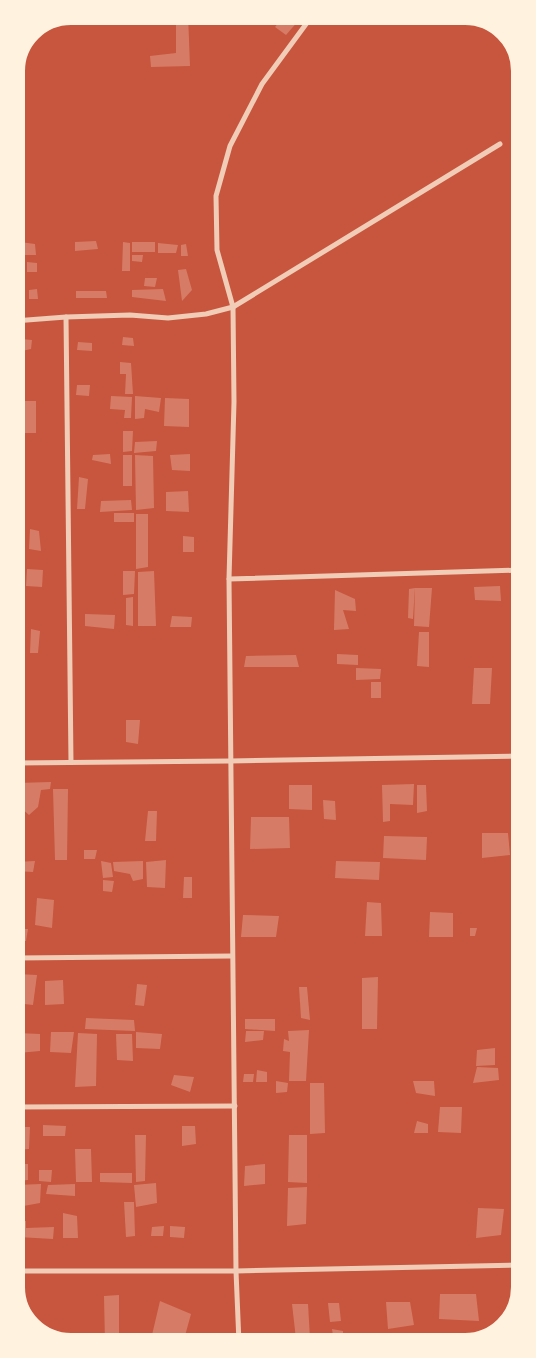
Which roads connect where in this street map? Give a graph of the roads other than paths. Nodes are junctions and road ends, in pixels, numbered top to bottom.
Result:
1 (307, 23) edge
2 (500, 144) dead end
3 (233, 307) junction
4 (66, 317) junction
5 (23, 320) edge
6 (514, 570) edge
7 (229, 579) junction
8 (514, 756) edge
9 (230, 761) junction
10 (71, 762) junction
11 (22, 763) edge
12 (232, 956) junction
13 (22, 958) edge
14 (235, 1106) junction
15 (22, 1107) edge
16 (514, 1265) edge
17 (22, 1271) edge
18 (236, 1271) junction
19 (239, 1335) edge

1 - 3 street
2 - 3 street
3 - 4 street
3 - 7 street
4 - 5 street
4 - 10 street
6 - 7 street
7 - 9 street
8 - 9 street
9 - 10 street
9 - 12 street
10 - 11 street
12 - 13 street
12 - 14 street
14 - 15 street
14 - 18 street
16 - 18 street
17 - 18 street
18 - 19 street

